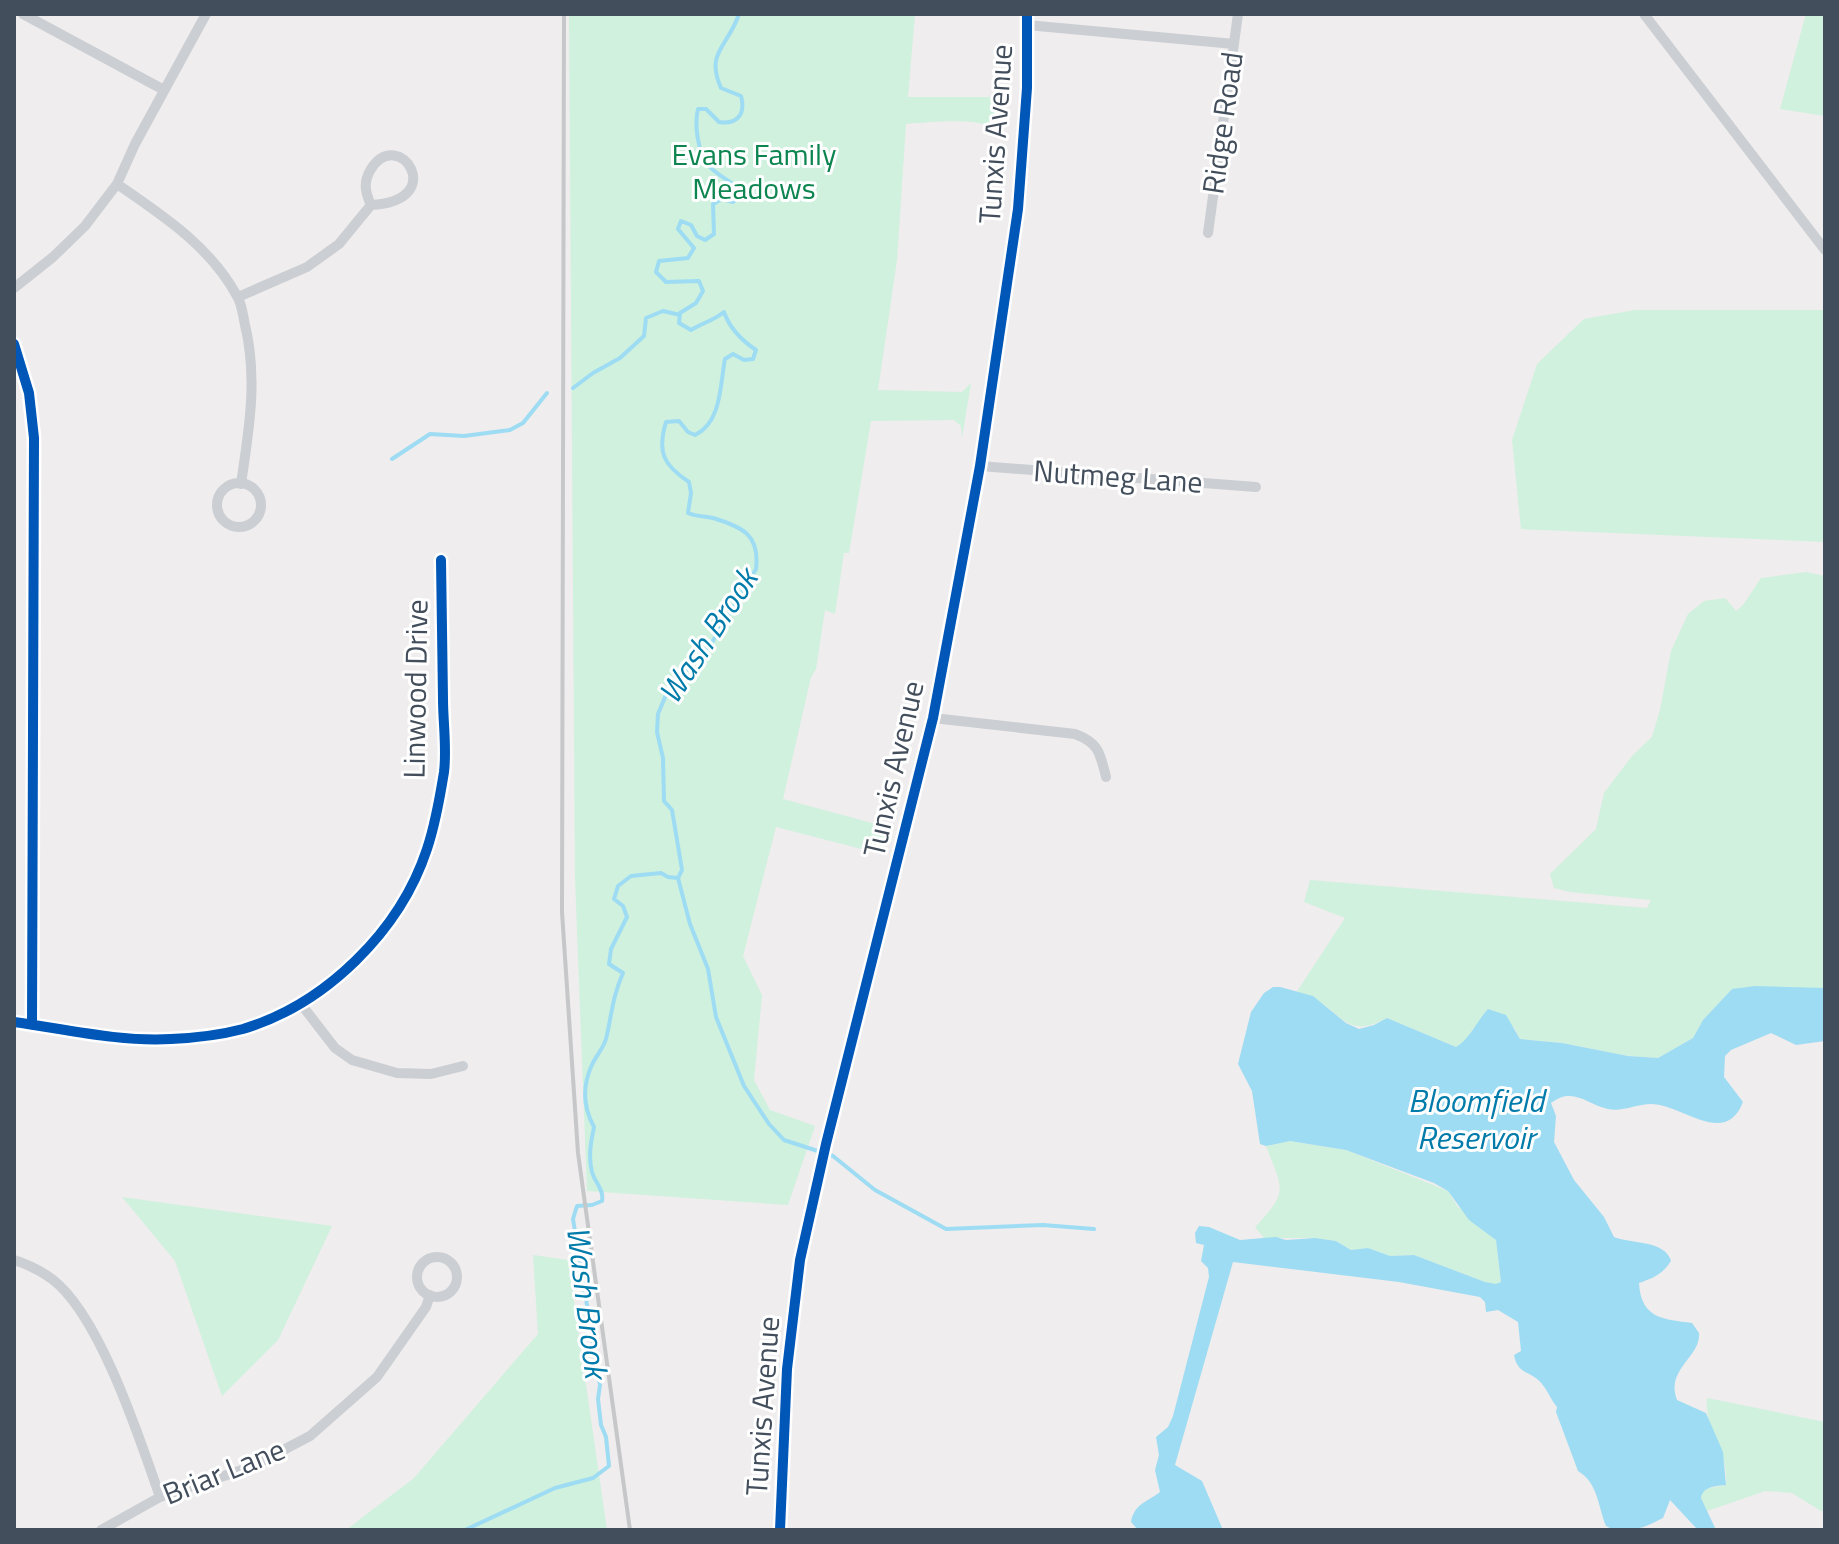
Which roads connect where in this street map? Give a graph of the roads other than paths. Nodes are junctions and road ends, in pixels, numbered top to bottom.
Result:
1 (23, 14) edge
2 (206, 14) edge
3 (1238, 14) edge
4 (1644, 14) edge
5 (1027, 20) edge
6 (1234, 44) junction
7 (164, 90) junction
8 (117, 184) junction
9 (371, 205) junction
10 (1208, 233) dead end
11 (1825, 250) edge
12 (14, 288) edge
13 (238, 297) junction
14 (14, 344) edge
15 (980, 466) junction
16 (241, 484) junction
17 (1256, 487) dead end
18 (441, 560) dead end
19 (933, 718) junction
20 (1106, 777) dead end
21 (301, 1004) junction
22 (14, 1022) edge
23 (32, 1025) junction
24 (463, 1066) dead end
25 (14, 1260) edge
26 (430, 1295) junction
27 (160, 1497) junction
28 (101, 1530) edge
29 (780, 1530) edge

1 - 7 street
2 - 7 street
3 - 6 street, Ridge Road
4 - 11 street
5 - 6 street
5 - 15 main road, Tunxis Avenue
6 - 10 street, Ridge Road
7 - 8 street
8 - 12 street
8 - 13 street
9 - 9 street
9 - 13 street
13 - 16 street
14 - 23 street
15 - 17 street, Nutmeg Lane
15 - 19 main road, Tunxis Avenue
16 - 16 street
18 - 21 street, Linwood Drive
19 - 20 street
19 - 29 main road, Tunxis Avenue
21 - 23 street, Linwood Drive
21 - 24 street
22 - 23 street, Linwood Drive
25 - 27 street
26 - 26 street, Briar Lane
26 - 27 street, Briar Lane
27 - 28 street, Briar Lane

